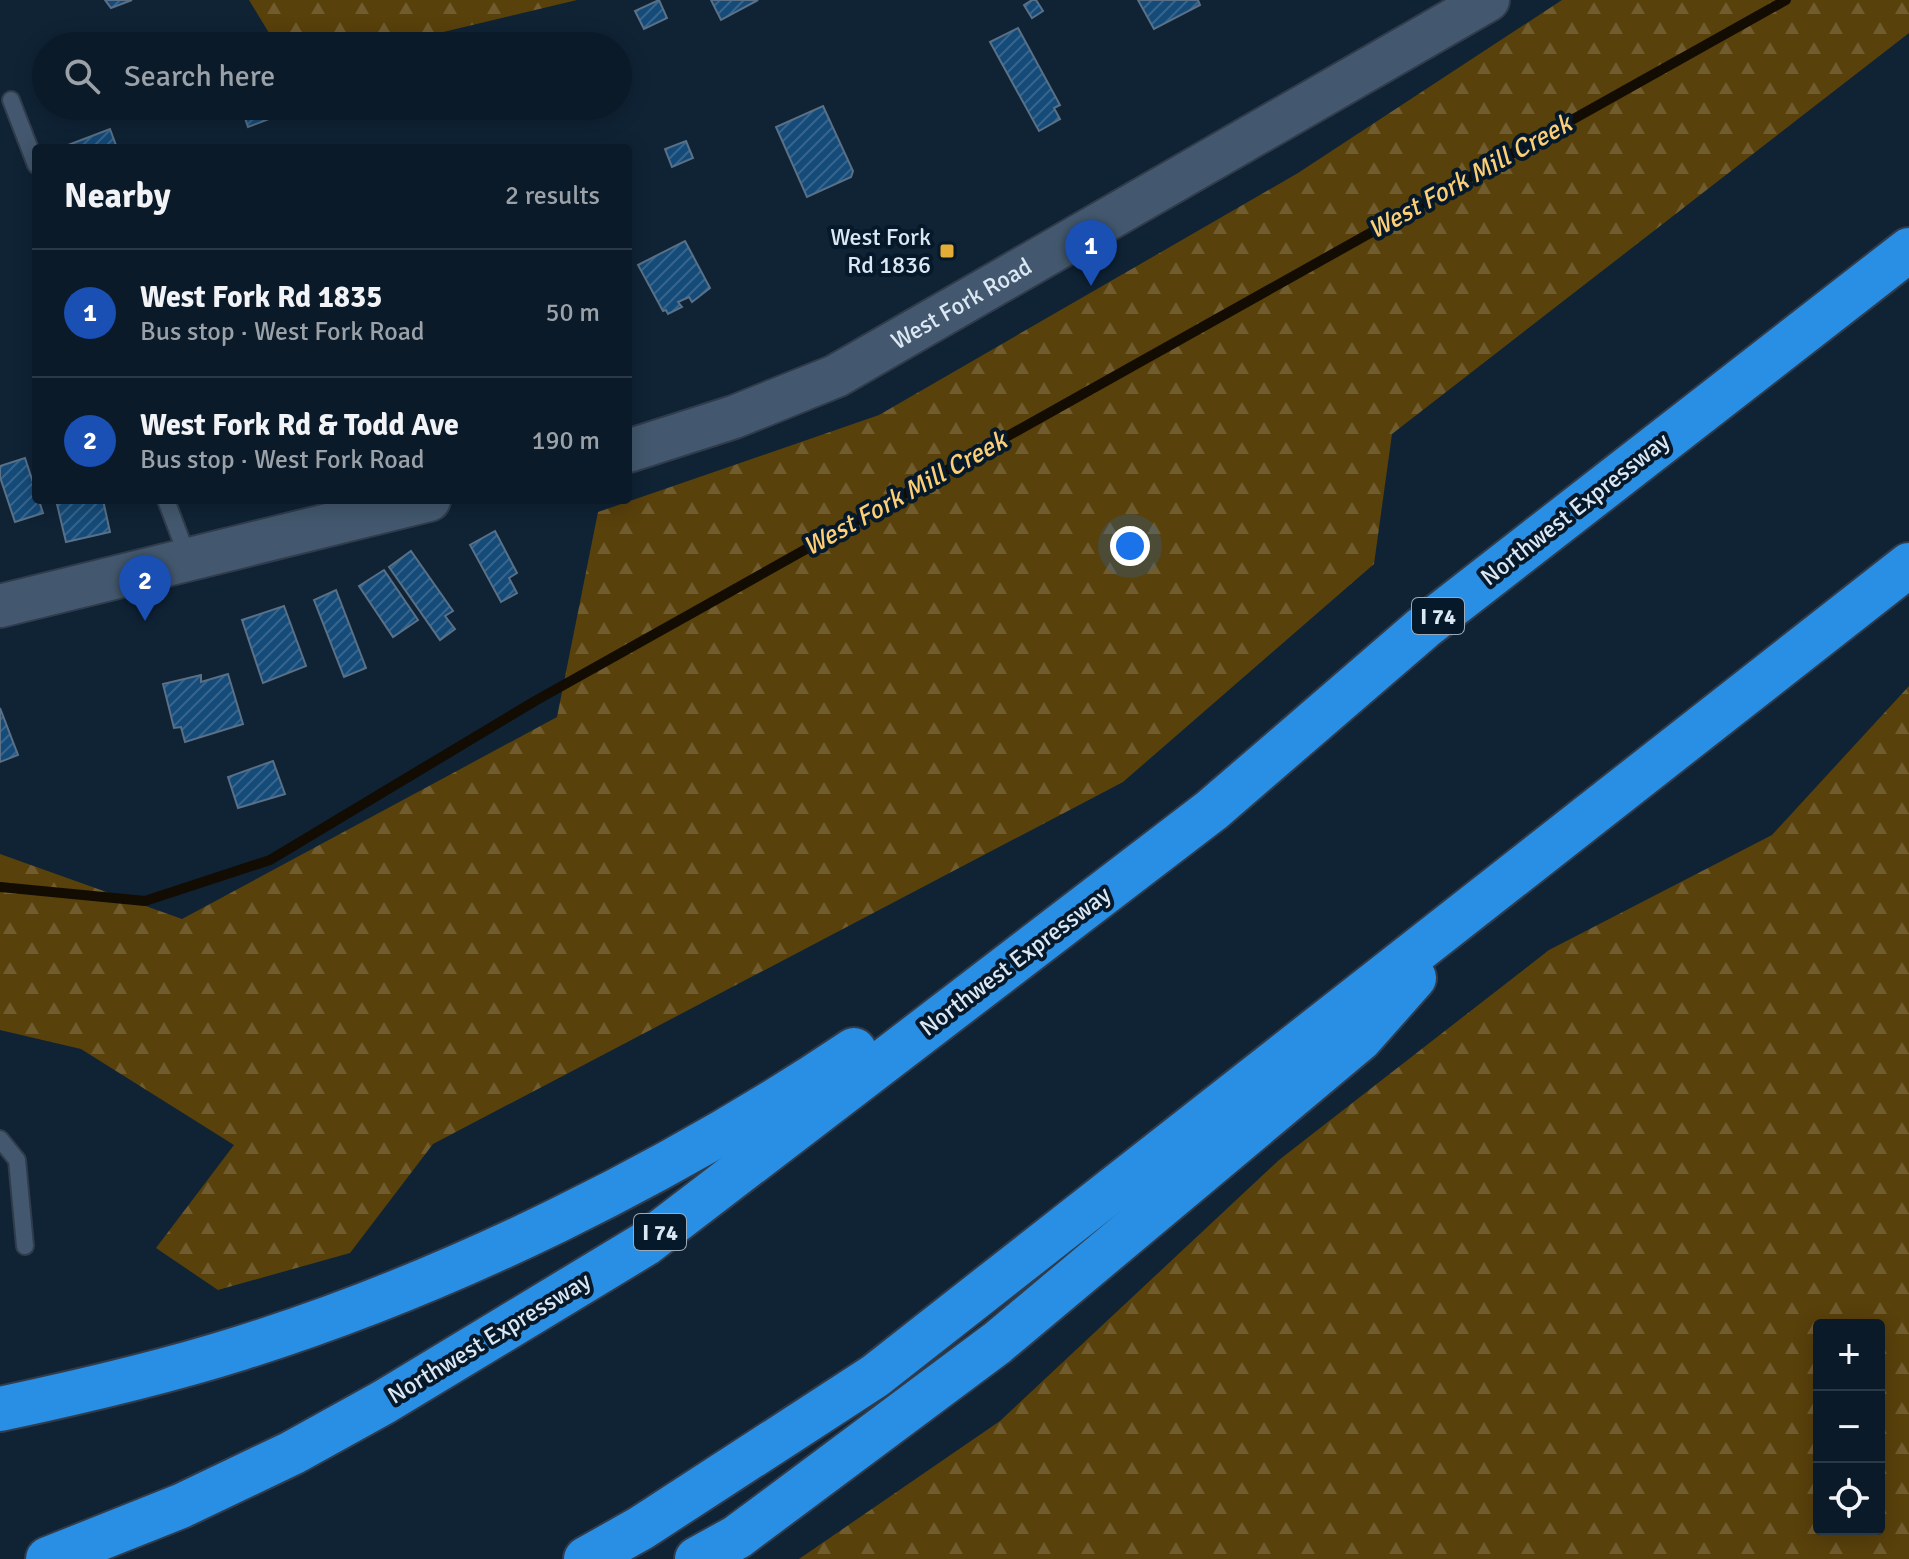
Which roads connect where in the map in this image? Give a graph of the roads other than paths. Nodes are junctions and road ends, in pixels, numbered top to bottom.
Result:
1 (1488, 0) edge
2 (11, 100) dead end
3 (32, 155) edge
4 (1909, 250) edge
5 (632, 450) edge
6 (168, 504) edge
7 (413, 504) edge
8 (189, 559) junction
9 (1909, 565) edge
10 (0, 606) edge
11 (1212, 810) junction
12 (1487, 895) junction
13 (0, 1139) edge
14 (25, 1246) dead end
15 (0, 1409) edge
16 (48, 1559) edge
17 (586, 1559) edge
18 (697, 1559) edge

1 - 5 street, West Fork Road
2 - 3 lane
4 - 11 highway, Northwest Expressway / I 74
6 - 8 lane
7 - 8 street
8 - 10 street
9 - 12 highway
11 - 15 highway
11 - 16 highway, Northwest Expressway / I 74
12 - 17 highway
12 - 18 highway
13 - 14 lane

